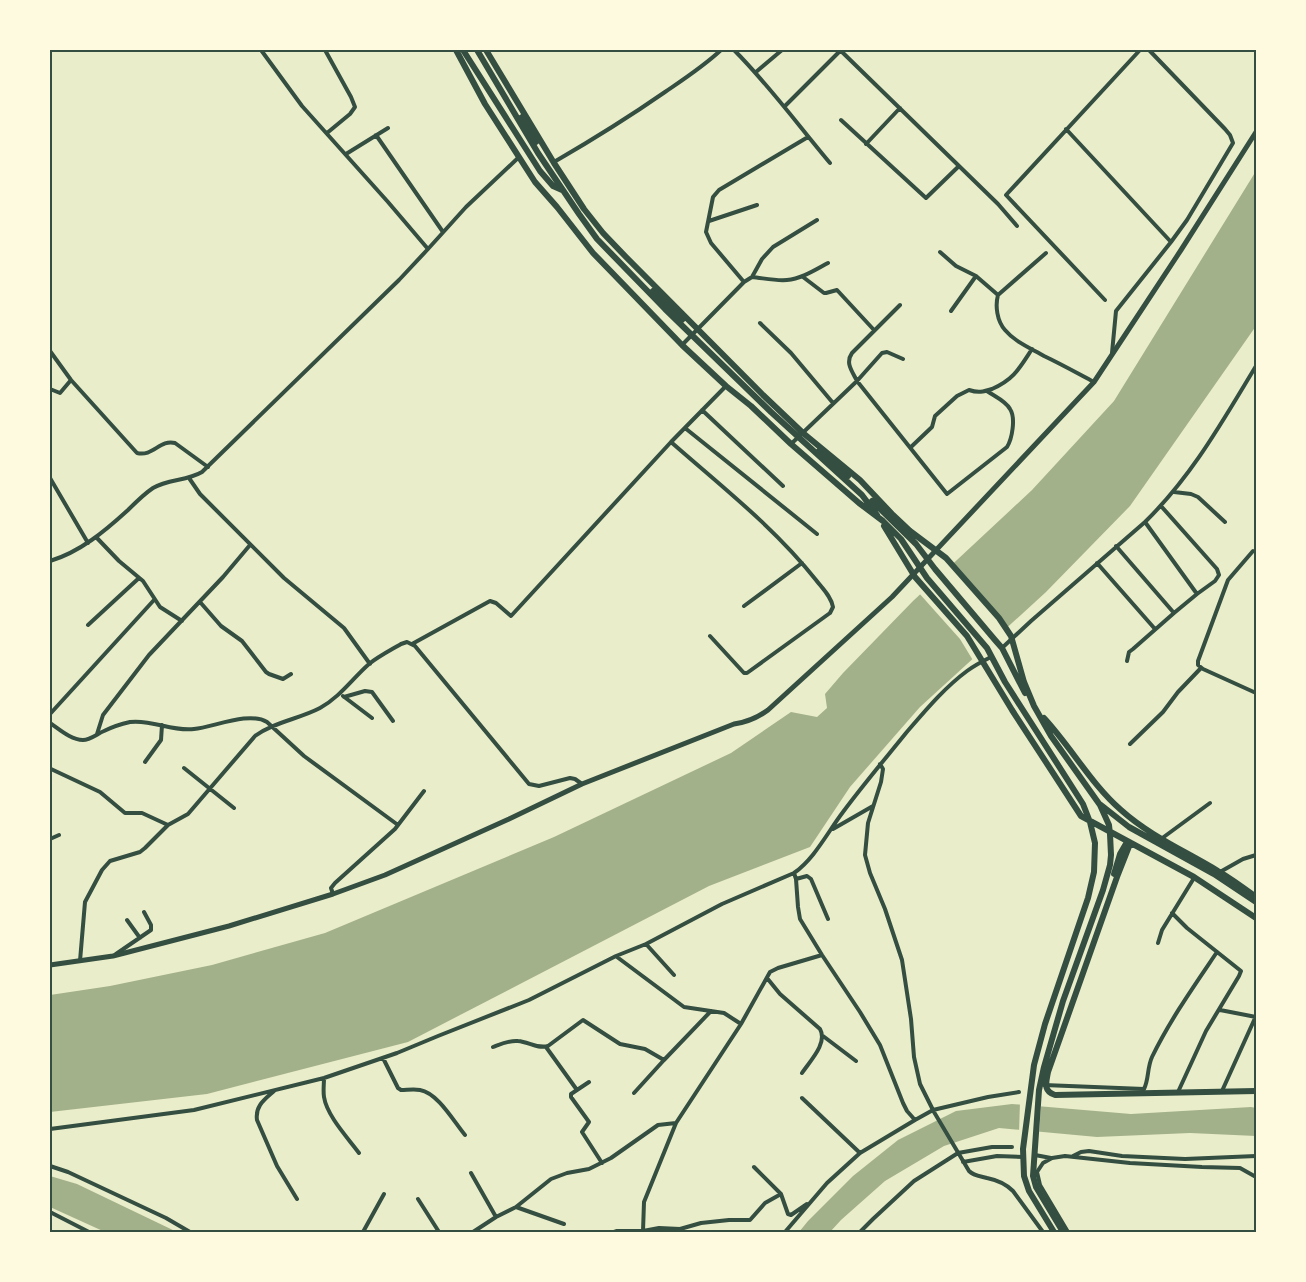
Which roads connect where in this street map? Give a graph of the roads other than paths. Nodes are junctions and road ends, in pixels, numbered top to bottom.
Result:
1 (261, 50) edge
2 (325, 50) edge
3 (456, 50) edge
4 (464, 50) edge
5 (477, 50) edge
6 (481, 50) edge
7 (486, 50) edge
8 (721, 50) edge
9 (734, 50) edge
10 (782, 50) edge
11 (841, 50) edge
12 (1140, 50) edge
13 (1149, 50) edge
14 (756, 72) junction
15 (784, 106) junction
16 (900, 108) junction
17 (841, 120) dead end
18 (388, 128) dead end
19 (1066, 129) junction
20 (1257, 132) edge
21 (327, 133) junction
22 (376, 135) junction
23 (808, 137) junction
24 (866, 144) junction
25 (346, 154) junction
26 (519, 157) junction
27 (554, 163) junction
28 (830, 163) dead end
29 (959, 166) junction
30 (562, 190) junction
31 (757, 205) dead end
32 (816, 220) dead end
33 (709, 221) junction
34 (1017, 226) dead end
35 (443, 232) junction
36 (1171, 242) junction
37 (428, 249) junction
38 (940, 252) dead end
39 (1046, 253) dead end
40 (828, 263) dead end
41 (802, 276) junction
42 (976, 276) junction
43 (752, 277) junction
44 (744, 282) junction
45 (998, 295) junction
46 (1105, 300) dead end
47 (900, 305) dead end
48 (951, 311) dead end
49 (760, 323) dead end
50 (874, 330) junction
51 (694, 333) junction
52 (682, 345) junction
53 (1032, 349) junction
54 (50, 351) edge
55 (1112, 356) junction
56 (903, 359) dead end
57 (1257, 366) edge
58 (71, 380) junction
59 (857, 381) junction
60 (1094, 382) junction
61 (726, 386) junction
62 (50, 389) edge
63 (987, 391) junction
64 (832, 403) junction
65 (702, 410) junction
66 (685, 428) junction
67 (801, 435) junction
68 (671, 442) junction
69 (791, 444) junction
70 (911, 447) junction
71 (208, 466) junction
72 (50, 478) edge
73 (189, 478) junction
74 (783, 486) dead end
75 (1173, 492) junction
76 (1161, 506) junction
77 (1145, 522) junction
78 (1225, 522) dead end
79 (817, 534) dead end
80 (96, 537) junction
81 (88, 543) junction
82 (250, 545) junction
83 (1116, 546) junction
84 (1253, 551) dead end
85 (927, 559) junction
86 (50, 561) edge
87 (802, 563) junction
88 (1096, 563) junction
89 (919, 568) junction
90 (139, 578) junction
91 (1197, 594) junction
92 (154, 600) junction
93 (200, 602) junction
94 (744, 606) dead end
95 (1174, 614) junction
96 (182, 621) junction
97 (88, 626) dead end
98 (1155, 629) junction
99 (710, 636) dead end
100 (412, 644) junction
101 (1002, 648) junction
102 (992, 656) junction
103 (1127, 661) dead end
104 (370, 664) junction
105 (1201, 668) junction
106 (291, 674) dead end
107 (1257, 693) edge
108 (343, 696) junction
109 (50, 714) edge
110 (372, 718) dead end
111 (393, 721) dead end
112 (50, 723) edge
113 (162, 725) junction
114 (271, 727) junction
115 (96, 734) junction
116 (1130, 744) dead end
117 (145, 762) dead end
118 (880, 764) junction
119 (184, 768) dead end
120 (51, 769) edge
121 (582, 784) junction
122 (210, 790) junction
123 (424, 791) dead end
124 (1210, 803) dead end
125 (1100, 805) junction
126 (873, 806) junction
127 (234, 808) dead end
128 (1090, 822) junction
129 (168, 825) junction
130 (398, 825) junction
131 (830, 831) junction
132 (59, 835) dead end
133 (50, 839) edge
134 (1161, 839) junction
135 (1129, 843) junction
136 (1173, 845) junction
137 (1257, 855) edge
138 (1165, 862) junction
139 (794, 873) junction
140 (1217, 873) junction
141 (1194, 877) junction
142 (796, 879) junction
143 (333, 894) junction
144 (1257, 897) edge
145 (1257, 902) edge
146 (144, 912) dead end
147 (1172, 913) junction
148 (1257, 918) edge
149 (828, 919) dead end
150 (127, 920) dead end
151 (140, 938) junction
152 (1158, 943) dead end
153 (646, 944) junction
154 (1217, 952) junction
155 (822, 955) junction
156 (112, 956) junction
157 (616, 956) junction
158 (80, 961) junction
159 (50, 965) edge
160 (674, 975) dead end
161 (767, 978) junction
162 (1220, 1010) junction
163 (711, 1011) junction
164 (1060, 1012) junction
165 (1256, 1017) edge
166 (741, 1024) junction
167 (823, 1036) junction
168 (493, 1047) dead end
169 (546, 1047) junction
170 (383, 1058) junction
171 (664, 1060) junction
172 (856, 1061) dead end
173 (802, 1073) dead end
174 (324, 1078) junction
175 (590, 1082) dead end
176 (1043, 1085) junction
177 (577, 1090) junction
178 (274, 1091) junction
179 (1222, 1091) junction
180 (1257, 1091) edge
181 (1019, 1092) dead end
182 (1178, 1092) junction
183 (634, 1093) dead end
184 (802, 1098) dead end
185 (933, 1111) junction
186 (915, 1120) junction
187 (676, 1123) junction
188 (50, 1129) edge
189 (465, 1135) dead end
190 (1012, 1147) dead end
191 (359, 1153) dead end
192 (860, 1153) junction
193 (958, 1153) junction
194 (1034, 1154) junction
195 (1257, 1156) edge
196 (1024, 1157) junction
197 (1071, 1157) junction
198 (1052, 1158) junction
199 (602, 1162) junction
200 (963, 1162) junction
201 (50, 1166) edge
202 (754, 1167) dead end
203 (471, 1173) dead end
204 (1257, 1177) edge
205 (384, 1194) dead end
206 (781, 1194) junction
207 (297, 1199) dead end
208 (418, 1199) dead end
209 (812, 1200) junction
210 (516, 1207) junction
211 (51, 1215) edge
212 (496, 1217) junction
213 (564, 1224) dead end
214 (643, 1231) junction
215 (89, 1233) edge
216 (189, 1233) edge
217 (363, 1233) edge
218 (439, 1233) edge
219 (473, 1233) edge
220 (614, 1233) edge
221 (785, 1233) edge
222 (860, 1233) edge
223 (1043, 1233) edge
224 (1054, 1233) edge
225 (1063, 1233) edge
226 (1068, 1233) edge

1 - 21 street
2 - 21 street
3 - 26 main road
4 - 30 main road
5 - 30 main road
6 - 51 main road
7 - 27 main road
8 - 27 street
9 - 14 street
10 - 14 street
11 - 15 street
11 - 16 street
12 - 19 street
13 - 36 street
14 - 15 street
15 - 23 street
16 - 24 street
16 - 29 street
17 - 24 street
18 - 22 street
19 - 36 street
19 - 46 street
20 - 55 main road
21 - 25 street
22 - 25 street
22 - 35 street
23 - 28 street
23 - 33 street
24 - 29 street
25 - 37 street
26 - 35 street
26 - 52 main road
27 - 125 main road
29 - 34 street
30 - 128 main road
31 - 33 street
32 - 43 street
33 - 44 street
35 - 37 street
36 - 55 street
37 - 71 street
38 - 42 street
39 - 45 street
40 - 41 street
41 - 43 street
41 - 50 street
42 - 45 street
42 - 48 street
43 - 44 street
44 - 51 street
45 - 53 street
47 - 50 street
49 - 64 street
50 - 59 street
51 - 52 street
51 - 67 main road
52 - 61 main road
53 - 60 street
53 - 63 street
54 - 58 street
55 - 60 main road
56 - 59 street
57 - 75 street
58 - 62 street
58 - 71 street
59 - 64 street
59 - 70 street
60 - 85 main road
61 - 65 street
61 - 69 main road
63 - 70 street
63 - 70 street
64 - 67 street
65 - 66 street
65 - 74 street
66 - 68 street
66 - 79 street
67 - 69 street
67 - 85 main road
68 - 87 street
68 - 100 street
69 - 89 main road
71 - 73 street
72 - 81 street
73 - 80 street
73 - 82 street
75 - 76 street
75 - 78 street
76 - 77 street
76 - 91 street
77 - 83 street
77 - 91 street
80 - 81 street
80 - 90 street
81 - 86 street
82 - 93 street
82 - 104 street
83 - 88 street
83 - 95 street
84 - 105 street
85 - 89 main road
85 - 101 main road
87 - 94 street
87 - 99 street
88 - 98 street
88 - 101 street
89 - 102 main road
89 - 121 main road
90 - 92 street
90 - 97 street
91 - 95 street
92 - 96 street
92 - 109 street
93 - 96 street
93 - 106 street
95 - 98 street
96 - 115 street
98 - 103 street
100 - 104 street
100 - 121 street
101 - 134 main road
102 - 118 street
102 - 128 main road
104 - 108 street
105 - 107 street
105 - 116 street
108 - 110 street
108 - 111 street
108 - 114 street
112 - 115 street
113 - 114 street
113 - 115 street
113 - 117 street
114 - 122 street
114 - 130 street
118 - 126 street
118 - 131 street
119 - 122 street
120 - 129 street
121 - 143 main road
122 - 127 street
122 - 129 street
123 - 130 street
124 - 134 street
125 - 140 main road
125 - 164 main road
126 - 131 street
126 - 185 street
128 - 135 main road
128 - 196 main road
129 - 158 street
130 - 143 street
131 - 139 street
132 - 133 street
134 - 136 main road
135 - 138 main road
135 - 164 main road
135 - 176 main road
136 - 138 main road
136 - 140 main road
137 - 140 street
138 - 141 main road
139 - 142 street
139 - 153 street
140 - 144 main road
140 - 145 main road
141 - 147 street
141 - 148 main road
142 - 149 street
142 - 155 street
143 - 156 main road
146 - 151 street
147 - 152 street
147 - 154 street
150 - 151 street
151 - 156 street
153 - 157 street
153 - 160 street
154 - 162 street
154 - 176 street
155 - 161 street
155 - 186 street
156 - 158 main road
157 - 163 street
157 - 170 street
158 - 159 main road
161 - 166 street
161 - 167 street
162 - 165 street
162 - 182 street
163 - 166 street
163 - 171 street
164 - 194 main road
165 - 179 street
166 - 187 street
167 - 172 street
167 - 173 street
168 - 169 street
169 - 171 street
169 - 177 street
170 - 174 street
170 - 189 street
171 - 183 street
174 - 178 street
174 - 191 street
175 - 177 street
176 - 182 main road
177 - 199 street
178 - 188 street
178 - 207 street
179 - 180 main road
179 - 182 main road
181 - 185 street
184 - 192 street
185 - 186 street
185 - 193 street
186 - 192 street
187 - 199 street
187 - 214 street
190 - 193 street
192 - 209 street
193 - 200 street
193 - 222 street
194 - 198 street
194 - 225 main road
195 - 197 street
196 - 200 street
196 - 224 main road
197 - 198 street
197 - 204 street
198 - 226 street
199 - 210 street
200 - 223 street
201 - 216 street
202 - 206 street
203 - 212 street
205 - 217 street
206 - 209 street
206 - 214 street
208 - 218 street
209 - 221 street
210 - 212 street
210 - 213 street
211 - 215 street
212 - 219 street
214 - 220 street

